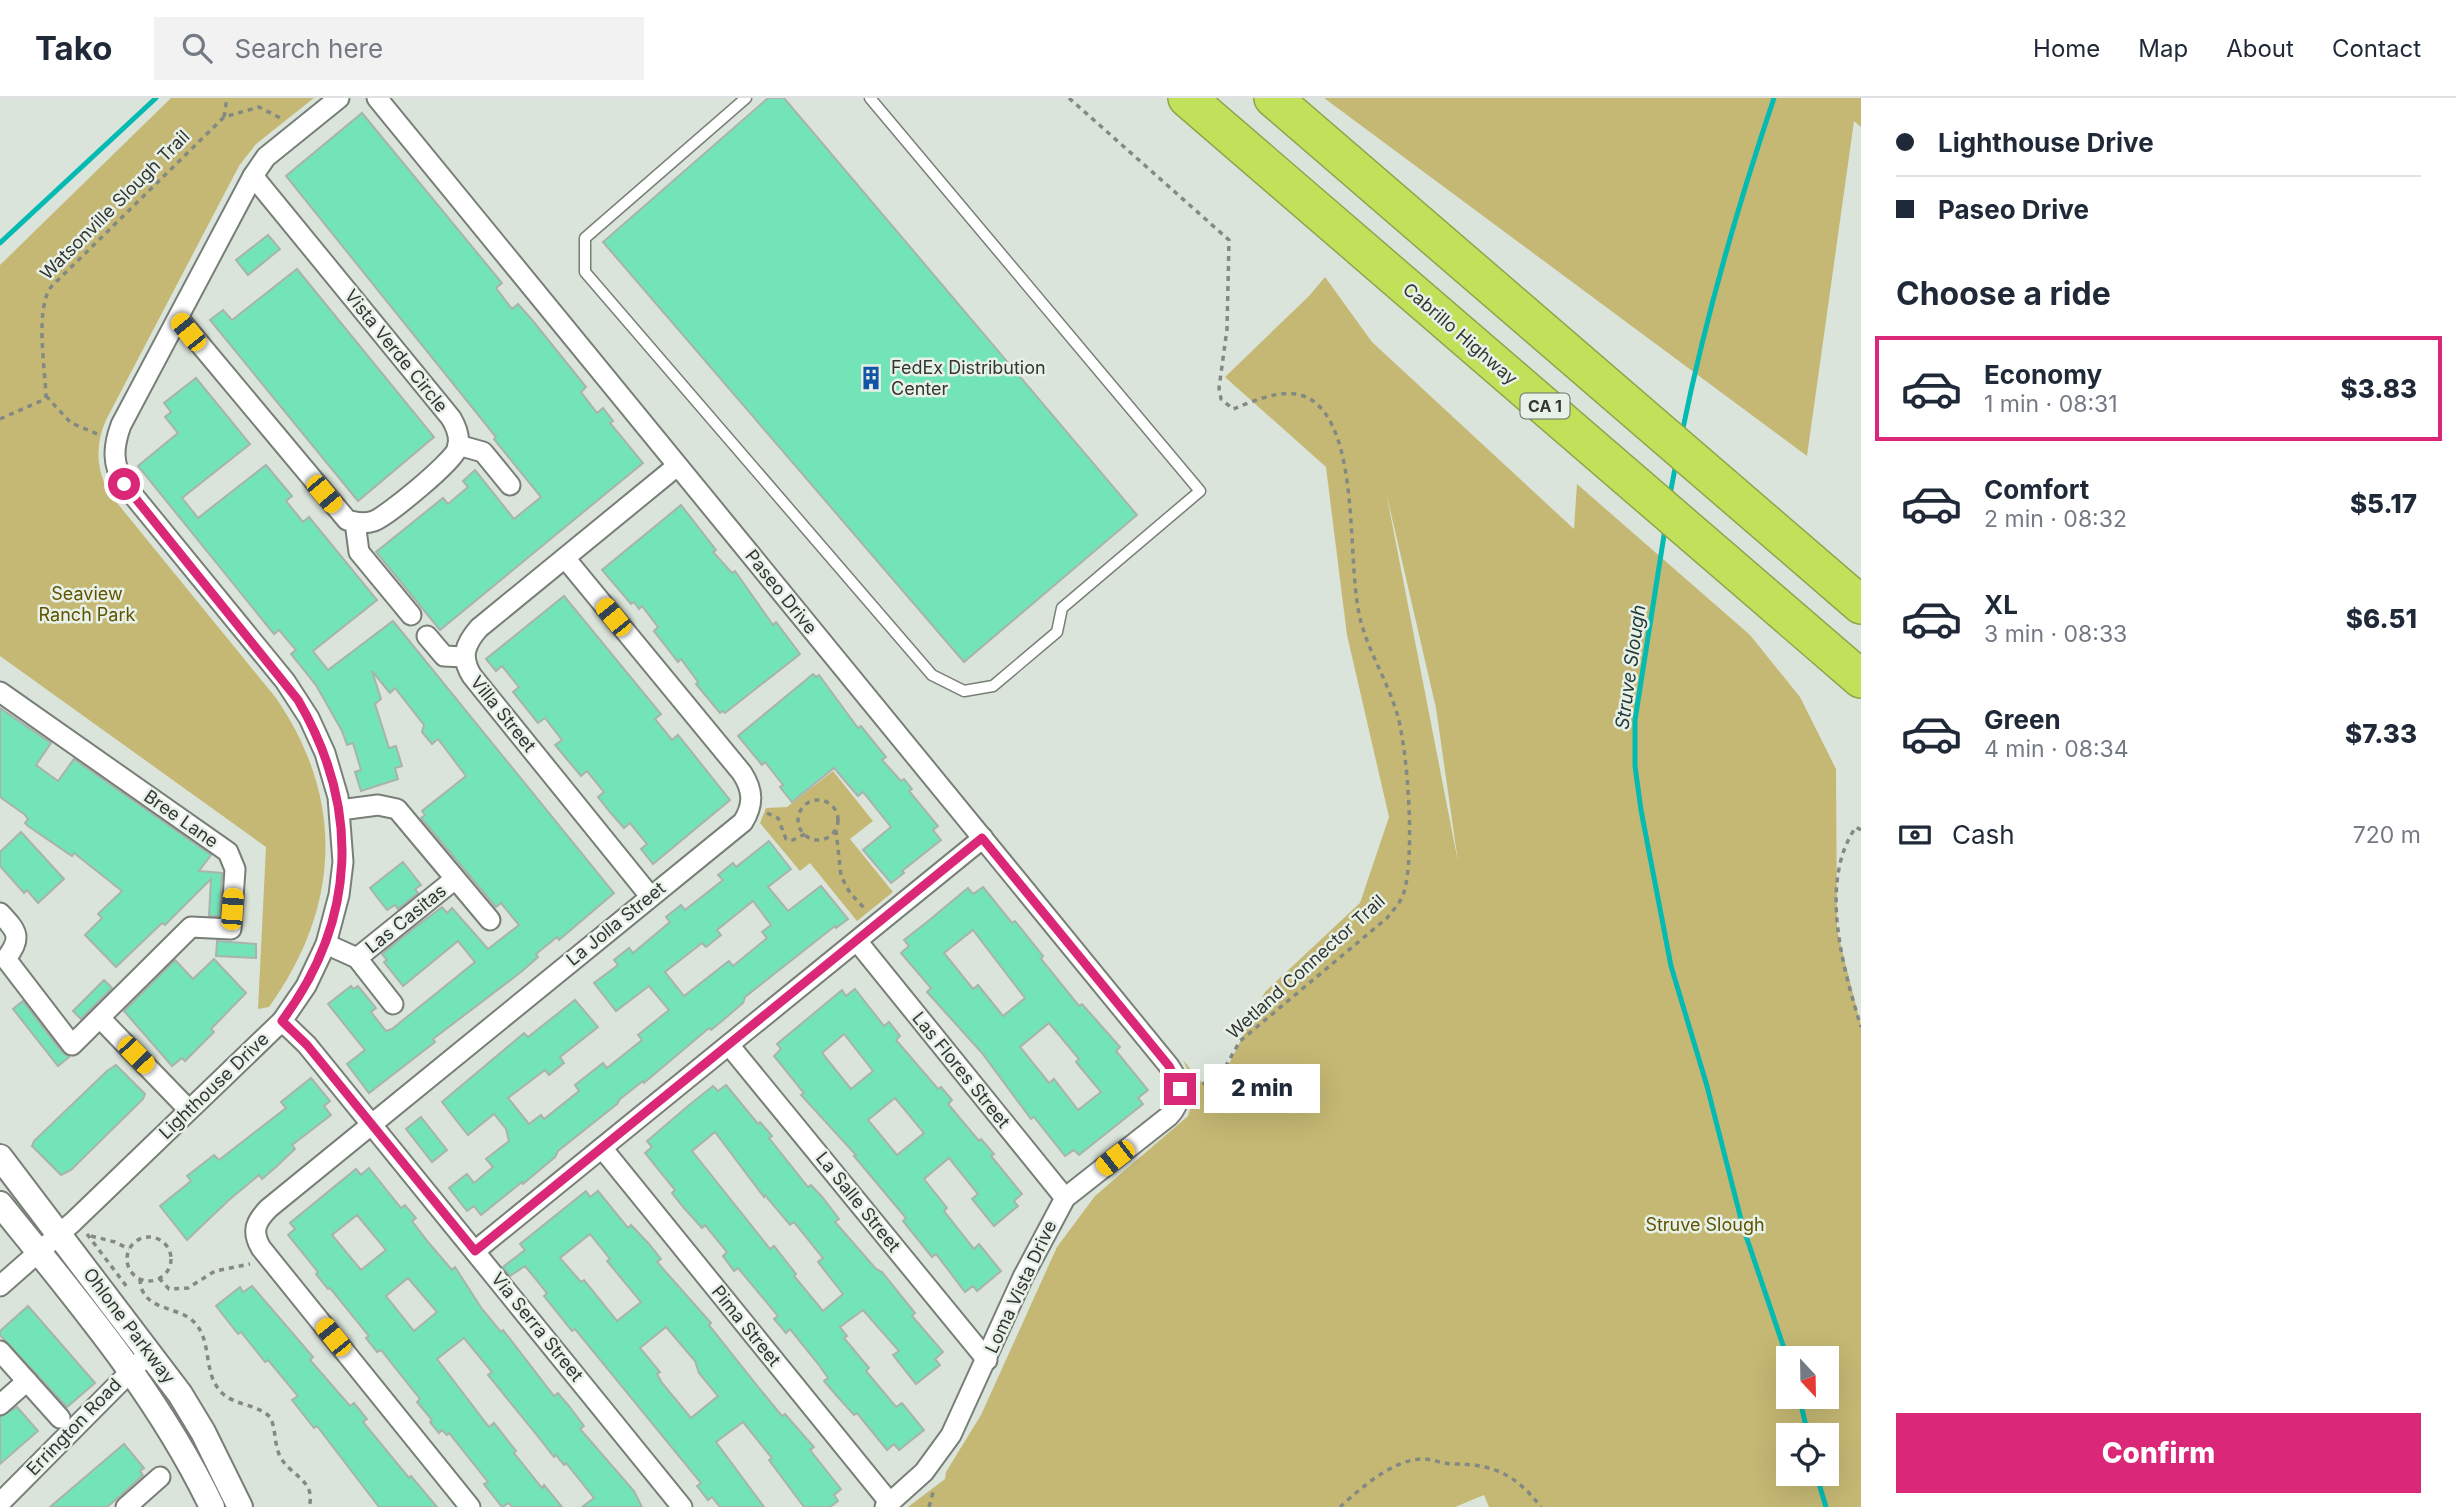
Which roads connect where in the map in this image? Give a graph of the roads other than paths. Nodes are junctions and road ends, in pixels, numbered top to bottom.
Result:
1 (339, 98) edge
2 (377, 98) edge
3 (746, 98) edge
4 (870, 98) edge
5 (1187, 98) edge
6 (1273, 98) edge
7 (253, 176) junction
8 (178, 319) junction
9 (458, 445) junction
10 (677, 466) junction
11 (510, 485) dead end
12 (355, 523) junction
13 (565, 558) junction
14 (1861, 605) edge
15 (411, 615) dead end
16 (428, 636) dead end
17 (464, 657) junction
18 (1861, 678) edge
19 (0, 692) edge
20 (340, 810) junction
21 (982, 838) junction
22 (455, 879) junction
23 (650, 896) junction
24 (0, 913) edge
25 (490, 920) dead end
26 (857, 941) junction
27 (326, 944) junction
28 (357, 958) junction
29 (3, 961) edge
30 (393, 1004) dead end
31 (100, 1018) junction
32 (282, 1021) junction
33 (729, 1045) junction
34 (1180, 1089) joint
35 (189, 1110) junction
36 (371, 1124) junction
37 (602, 1149) junction
38 (0, 1157) edge
39 (1065, 1198) junction
40 (0, 1204) edge
41 (59, 1234) junction
42 (475, 1251) junction
43 (38, 1252) junction
44 (0, 1286) edge
45 (0, 1351) edge
46 (150, 1354) junction
47 (987, 1360) junction
48 (131, 1369) junction
49 (27, 1381) junction
50 (0, 1405) edge
51 (60, 1418) dead end
52 (160, 1478) dead end
53 (0, 1503) edge
54 (888, 1505) edge
55 (126, 1507) edge
56 (212, 1507) edge
57 (240, 1507) edge
58 (470, 1507) edge
59 (682, 1507) edge

1 - 7 street, Lighthouse Drive
2 - 10 street, Paseo Drive
3 - 4 lane
5 - 18 highway, Cabrillo Highway / CA 1
6 - 14 highway
7 - 8 street, Lighthouse Drive
7 - 9 street, Vista Verde Circle
8 - 12 street
8 - 20 street, Lighthouse Drive
9 - 11 street
9 - 12 street
10 - 13 street, Villa Street
10 - 21 street, Paseo Drive
12 - 15 street
13 - 17 street, Villa Street
13 - 23 street, La Jolla Street
16 - 17 street
17 - 23 street, Villa Street
19 - 31 street, Bree Lane
20 - 22 street
20 - 27 street, Lighthouse Drive
21 - 26 street
21 - 34 street, Paseo Drive
22 - 25 street
22 - 28 street, Las Casitas
23 - 36 street, La Jolla Street
24 - 29 street, Bree Lane
26 - 33 street
26 - 39 street, Las Flores Street
27 - 28 street
27 - 32 street, Lighthouse Drive
28 - 30 street
29 - 31 street, Bree Lane
31 - 35 street
32 - 35 street, Lighthouse Drive
32 - 36 street, Via Serra Street
33 - 37 street
33 - 47 street, La Salle Street
34 - 39 street, Loma Vista Drive
35 - 41 street, Lighthouse Drive
36 - 42 street, Via Serra Street
36 - 58 street, La Jolla Street
37 - 42 street
37 - 54 street, Pima Street
38 - 41 street, Ohlone Parkway
39 - 47 street, Loma Vista Drive
40 - 43 street, Ohlone Parkway
41 - 43 street, Lighthouse Drive
41 - 46 street, Ohlone Parkway
42 - 59 street, Via Serra Street
43 - 44 street, Lighthouse Drive
43 - 48 street, Ohlone Parkway
45 - 49 street
46 - 48 street, Errington Road
46 - 57 street, Ohlone Parkway
47 - 54 street, Loma Vista Drive
48 - 53 street, Errington Road
48 - 56 street, Ohlone Parkway
49 - 50 street
49 - 51 street
52 - 55 street

